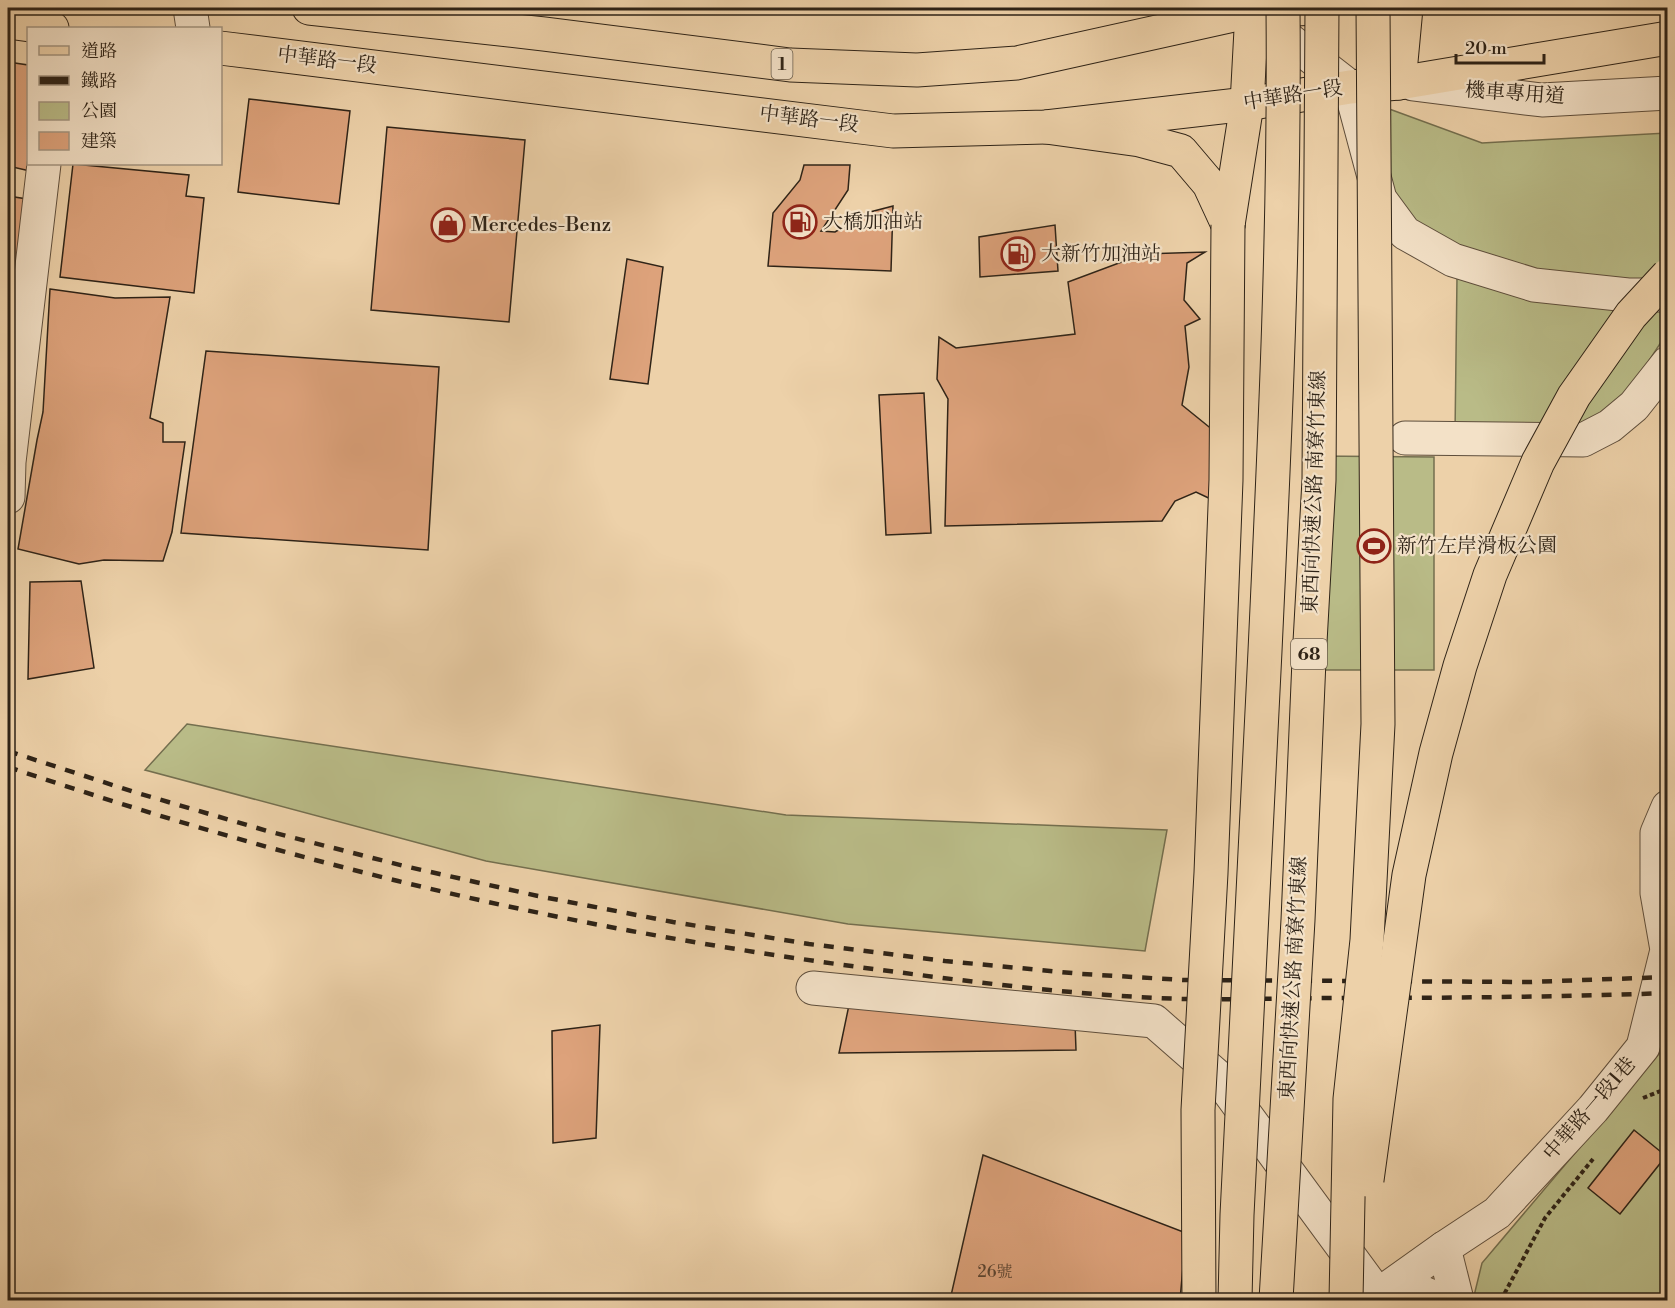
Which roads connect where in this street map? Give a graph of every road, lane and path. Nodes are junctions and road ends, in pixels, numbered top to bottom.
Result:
1 (190, 8) edge
2 (309, 8) edge
3 (1317, 8) edge
4 (1322, 8) edge
5 (1373, 8) edge
6 (1406, 8) edge
7 (1262, 9) edge
8 (8, 22) edge
9 (45, 27) edge
10 (193, 27) edge
11 (1668, 38) edge
12 (222, 48) edge
13 (1399, 83) junction
14 (1350, 87) junction
15 (1668, 93) edge
16 (1247, 104) junction
17 (1046, 127) junction
18 (44, 165) edge
19 (1228, 225) junction
20 (1668, 275) edge
21 (1668, 294) edge
22 (18, 295) edge
23 (1668, 363) edge
24 (1405, 438) dead end
25 (8, 461) edge
26 (8, 497) edge
27 (1668, 807) edge
28 (813, 988) dead end
29 (1668, 1088) edge
30 (1642, 1098) dead end
31 (1597, 1154) dead end
32 (1444, 1248) junction
33 (1370, 1299) edge
34 (1199, 1300) edge
35 (1236, 1300) edge
36 (1276, 1300) edge
37 (1346, 1300) edge
38 (1440, 1300) edge
39 (1457, 1300) edge
40 (1501, 1300) edge

1 - 10 street
2 - 7 main road, 1
3 - 7 main road, 1
4 - 36 main road, 東西向快速公路 南寮竹東線 / 68, bridge
5 - 37 main road, bridge
6 - 13 main road
7 - 14 street
7 - 16 main road
7 - 35 main road, 68, bridge
8 - 9 main road
11 - 13 main road, 中華路一段
12 - 17 main road, 中華路一段
13 - 14 main road, 中華路一段
13 - 15 street, 機車專用道
14 - 16 main road, 中華路一段
14 - 21 street
16 - 17 main road, 中華路一段
16 - 19 main road
17 - 19 main road
18 - 22 street
19 - 34 main road, bridge
20 - 33 main road, bridge
22 - 25 street
23 - 24 street
25 - 26 street
27 - 32 street, 中華路一段1巷
28 - 33 street
29 - 30 path
31 - 40 path
32 - 33 street, 中華路一段1巷
32 - 39 street
33 - 38 street

